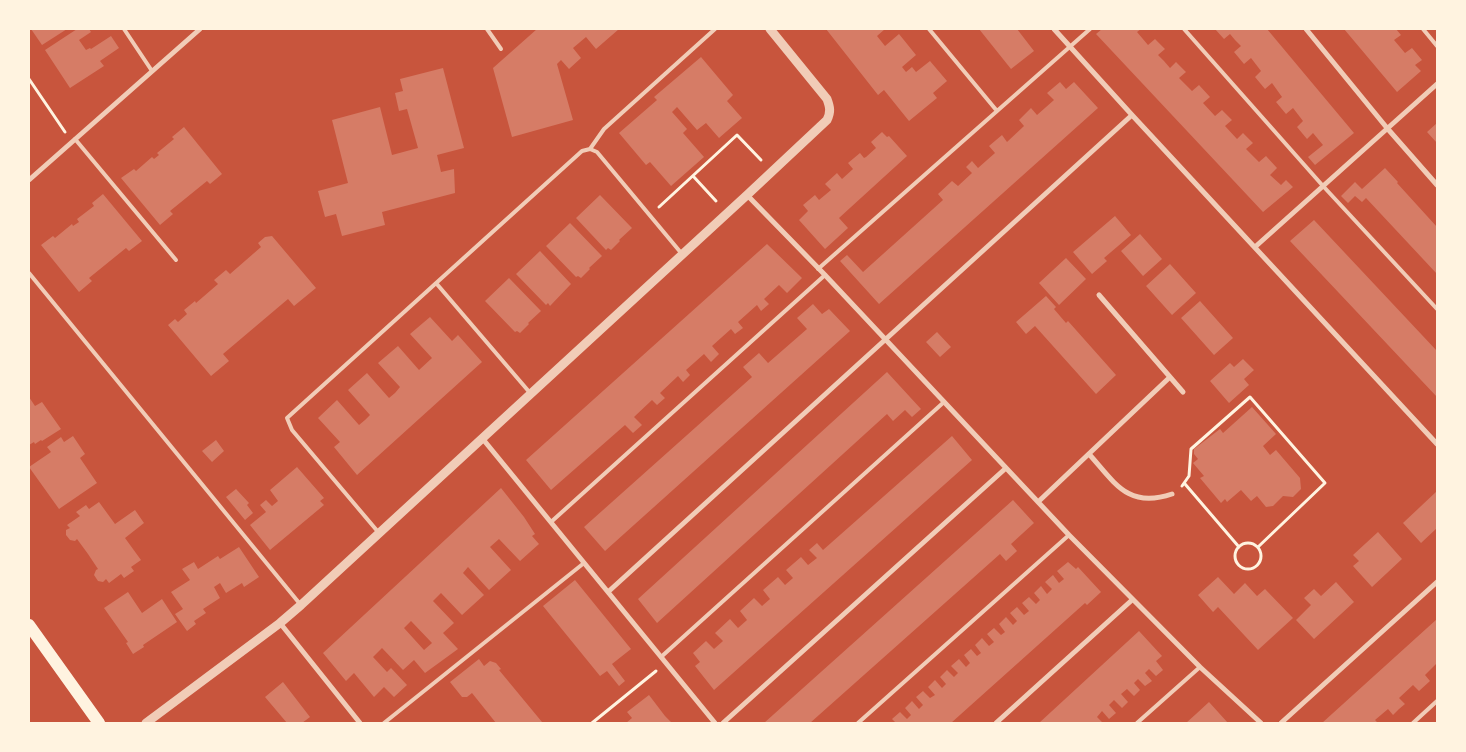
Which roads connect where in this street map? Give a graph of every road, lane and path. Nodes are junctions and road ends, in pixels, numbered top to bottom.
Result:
1 (124, 29) edge
2 (200, 29) edge
3 (487, 29) edge
4 (715, 29) edge
5 (770, 29) edge
6 (929, 29) edge
7 (1054, 29) edge
8 (1090, 29) edge
9 (1184, 29) edge
10 (1306, 29) edge
11 (1424, 29) edge
12 (1437, 46) edge
13 (1069, 47) junction
14 (501, 49) dead end
15 (152, 71) junction
16 (29, 78) edge
17 (1437, 84) edge
18 (997, 111) junction
19 (1132, 116) junction
20 (1387, 128) junction
21 (74, 141) junction
22 (590, 149) junction
23 (772, 172) junction
24 (693, 176) junction
25 (29, 180) edge
26 (1437, 185) edge
27 (1323, 186) junction
28 (747, 195) junction
29 (727, 213) junction
30 (649, 216) junction
31 (1255, 247) junction
32 (682, 255) junction
33 (176, 260) dead end
34 (818, 269) junction
35 (29, 273) edge
36 (825, 275) junction
37 (436, 283) junction
38 (1099, 295) dead end
39 (1437, 309) edge
40 (884, 339) junction
41 (1170, 377) junction
42 (1183, 392) dead end
43 (531, 394) junction
44 (944, 402) junction
45 (482, 438) junction
46 (1437, 444) edge
47 (1089, 454) junction
48 (1006, 468) junction
49 (1184, 484) junction
50 (1172, 494) joint
51 (1038, 502) junction
52 (551, 522) junction
53 (379, 534) junction
54 (1069, 535) junction
55 (1238, 547) junction
56 (1258, 547) junction
57 (584, 563) junction
58 (1437, 582) edge
59 (608, 592) junction
60 (1132, 600) junction
61 (300, 605) junction
62 (280, 623) junction
63 (29, 624) edge
64 (661, 657) junction
65 (666, 663) junction
66 (1200, 667) junction
67 (1437, 701) edge
68 (99, 723) edge
69 (146, 723) edge
70 (360, 723) edge
71 (384, 723) edge
72 (592, 723) edge
73 (715, 723) edge
74 (723, 723) edge
75 (858, 723) edge
76 (996, 723) edge
77 (1137, 723) edge
78 (1261, 723) edge
79 (1280, 723) edge
80 (1413, 723) edge

1 - 15 lane
2 - 15 street
3 - 14 lane
4 - 22 lane
5 - 23 street
6 - 18 lane
7 - 13 street
8 - 13 lane
9 - 27 lane
10 - 20 street
11 - 12 lane
13 - 18 lane
13 - 19 street
15 - 21 street
16 - 21 path
17 - 20 street
18 - 34 lane
19 - 31 street
19 - 40 street
20 - 26 street
20 - 27 street
21 - 25 street
21 - 33 lane
22 - 30 lane
22 - 37 lane
23 - 24 path
23 - 28 street
24 - 29 path
24 - 30 path
27 - 31 street
27 - 39 lane
28 - 29 street
28 - 34 street
29 - 32 street
30 - 32 lane
31 - 46 street
32 - 43 street
34 - 36 street
35 - 61 lane
36 - 40 street
36 - 52 lane
37 - 43 lane
37 - 53 lane
38 - 41 street
40 - 44 street
40 - 59 street
41 - 42 street
41 - 47 street
43 - 45 street
44 - 48 street
44 - 64 lane
45 - 52 street
45 - 53 street
47 - 50 street
47 - 51 street
48 - 51 street
48 - 74 street
49 - 50 path
49 - 55 path
49 - 56 path
51 - 54 street
52 - 57 street
53 - 61 street
54 - 60 street
54 - 75 lane
55 - 56 path
55 - 56 path
57 - 59 street
57 - 71 lane
58 - 79 street
59 - 64 street
60 - 66 street
60 - 76 street
61 - 62 street
62 - 69 street
62 - 70 street
63 - 68 main road
64 - 65 street
65 - 72 path
65 - 73 street
66 - 77 lane
66 - 78 street
67 - 80 lane

